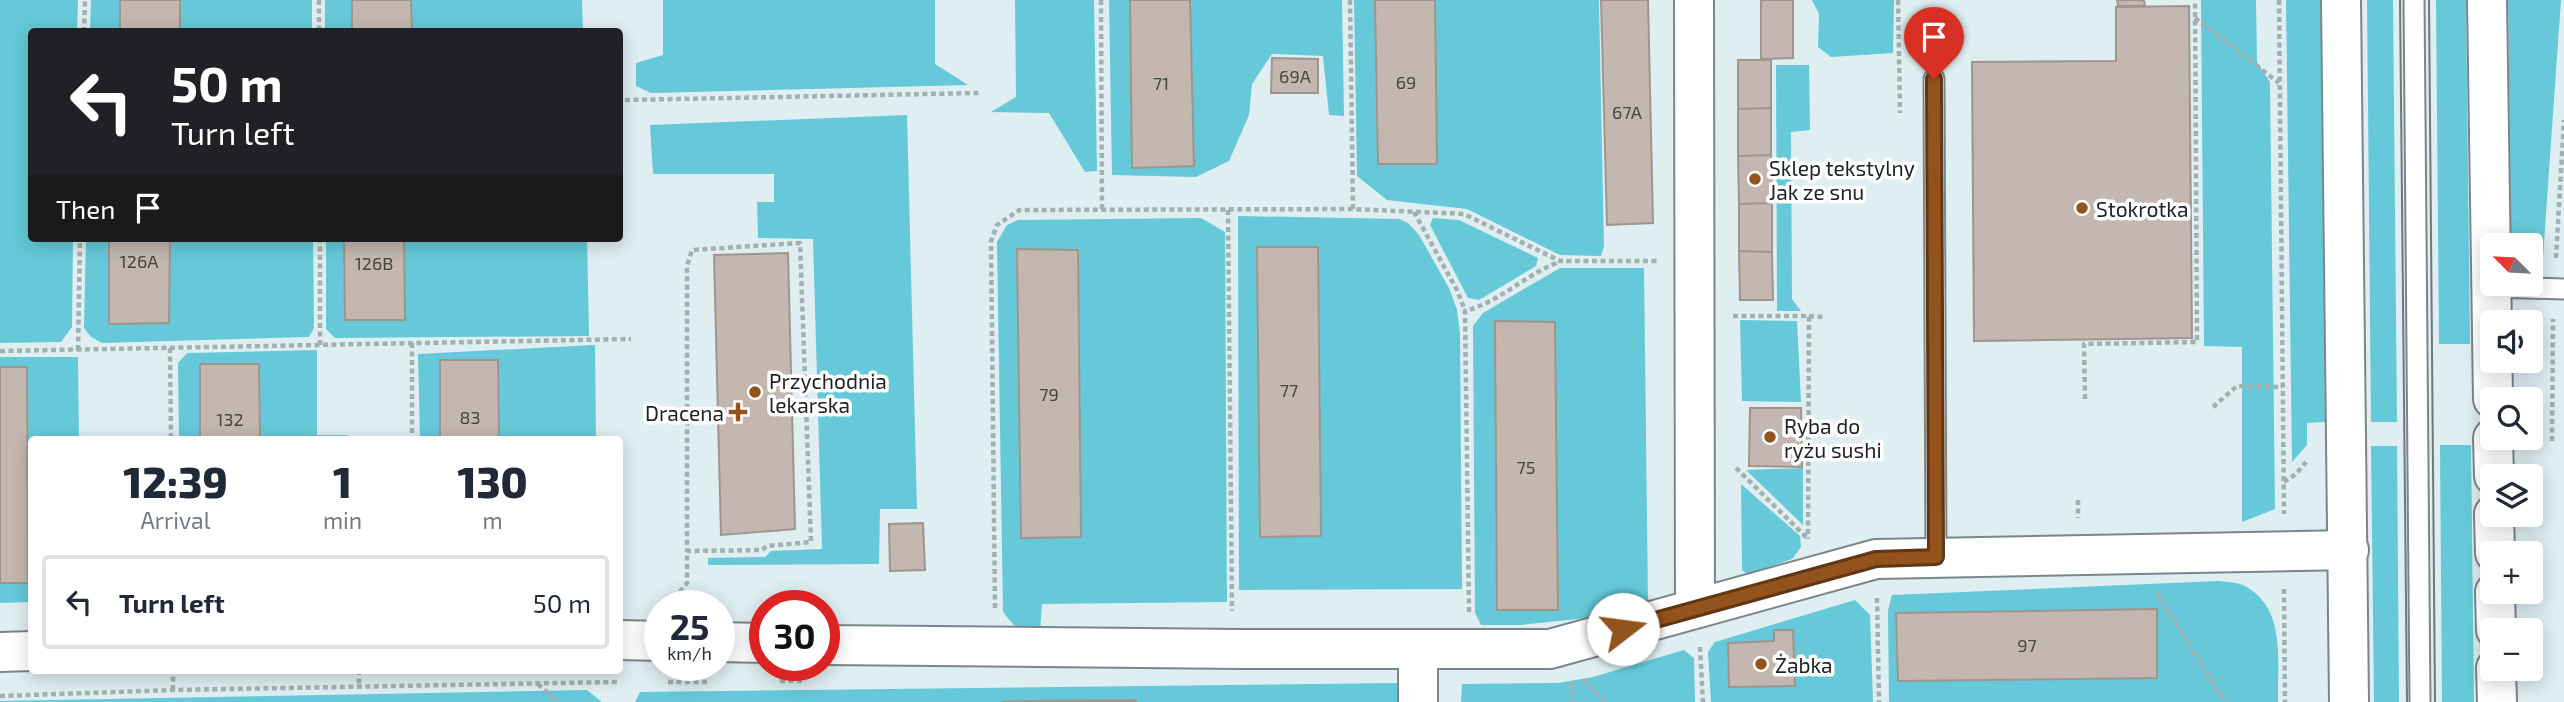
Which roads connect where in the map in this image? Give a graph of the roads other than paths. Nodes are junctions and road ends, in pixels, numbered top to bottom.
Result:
1 (1693, 0) edge
2 (2341, 0) edge
3 (2414, 0) edge
4 (2487, 0) edge
5 (1934, 79) dead end
6 (2490, 233) edge
7 (2543, 289) edge
8 (2564, 289) edge
9 (2491, 296) edge
10 (2493, 387) edge
11 (2348, 550) junction
12 (1936, 557) junction
13 (1697, 622) junction
14 (623, 640) edge
15 (644, 640) edge
16 (840, 645) edge
17 (1418, 650) junction
18 (28, 651) edge
19 (0, 652) edge
20 (2496, 681) edge
21 (1418, 702) edge
22 (2349, 702) edge
23 (2420, 702) edge
24 (2497, 702) edge

1 - 13 street
2 - 11 street
3 - 23 lane
4 - 6 street
5 - 12 lane
7 - 8 lane
9 - 10 street
11 - 12 street
11 - 22 street
12 - 13 street
13 - 17 street
14 - 15 street
16 - 17 street
17 - 21 street
18 - 19 street
20 - 24 street

